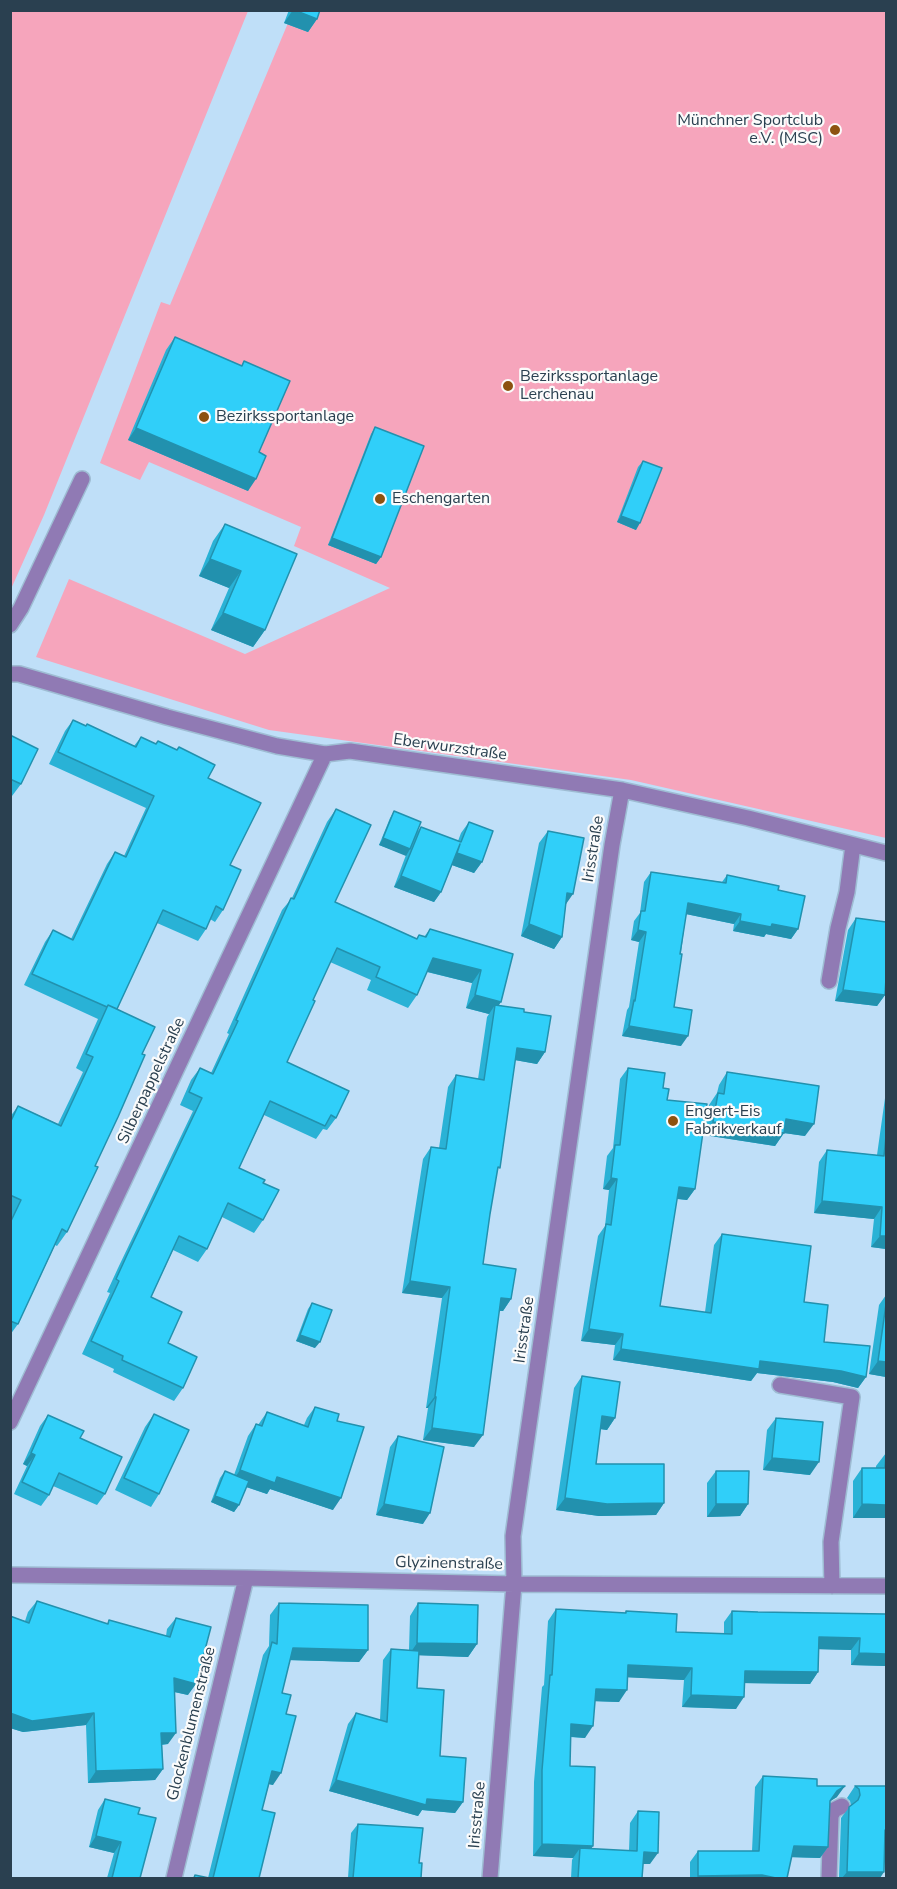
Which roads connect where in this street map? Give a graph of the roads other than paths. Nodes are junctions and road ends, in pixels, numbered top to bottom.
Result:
1 (82, 479) dead end
2 (10, 625) edge
3 (10, 674) edge
4 (325, 754) junction
5 (622, 790) junction
6 (853, 845) junction
7 (886, 853) edge
8 (829, 981) dead end
9 (780, 1384) dead end
10 (10, 1422) edge
11 (10, 1575) edge
12 (246, 1578) junction
13 (514, 1584) junction
14 (832, 1586) junction
15 (886, 1586) edge
16 (842, 1806) dead end
17 (174, 1878) edge
18 (490, 1878) edge
19 (829, 1878) edge

1 - 2 street
3 - 4 street, Eberwurzstraße
4 - 5 street, Eberwurzstraße
4 - 10 street, Silberpappelstraße
5 - 6 street, Eberwurzstraße
5 - 13 street, Irisstraße
6 - 7 street, Eberwurzstraße
6 - 8 street
9 - 14 street
11 - 12 street, Glyzinenstraße
12 - 13 street, Glyzinenstraße
12 - 17 street, Glockenblumenstraße
13 - 14 street, Glyzinenstraße
13 - 18 street, Irisstraße
14 - 15 street, Glyzinenstraße
16 - 19 street

